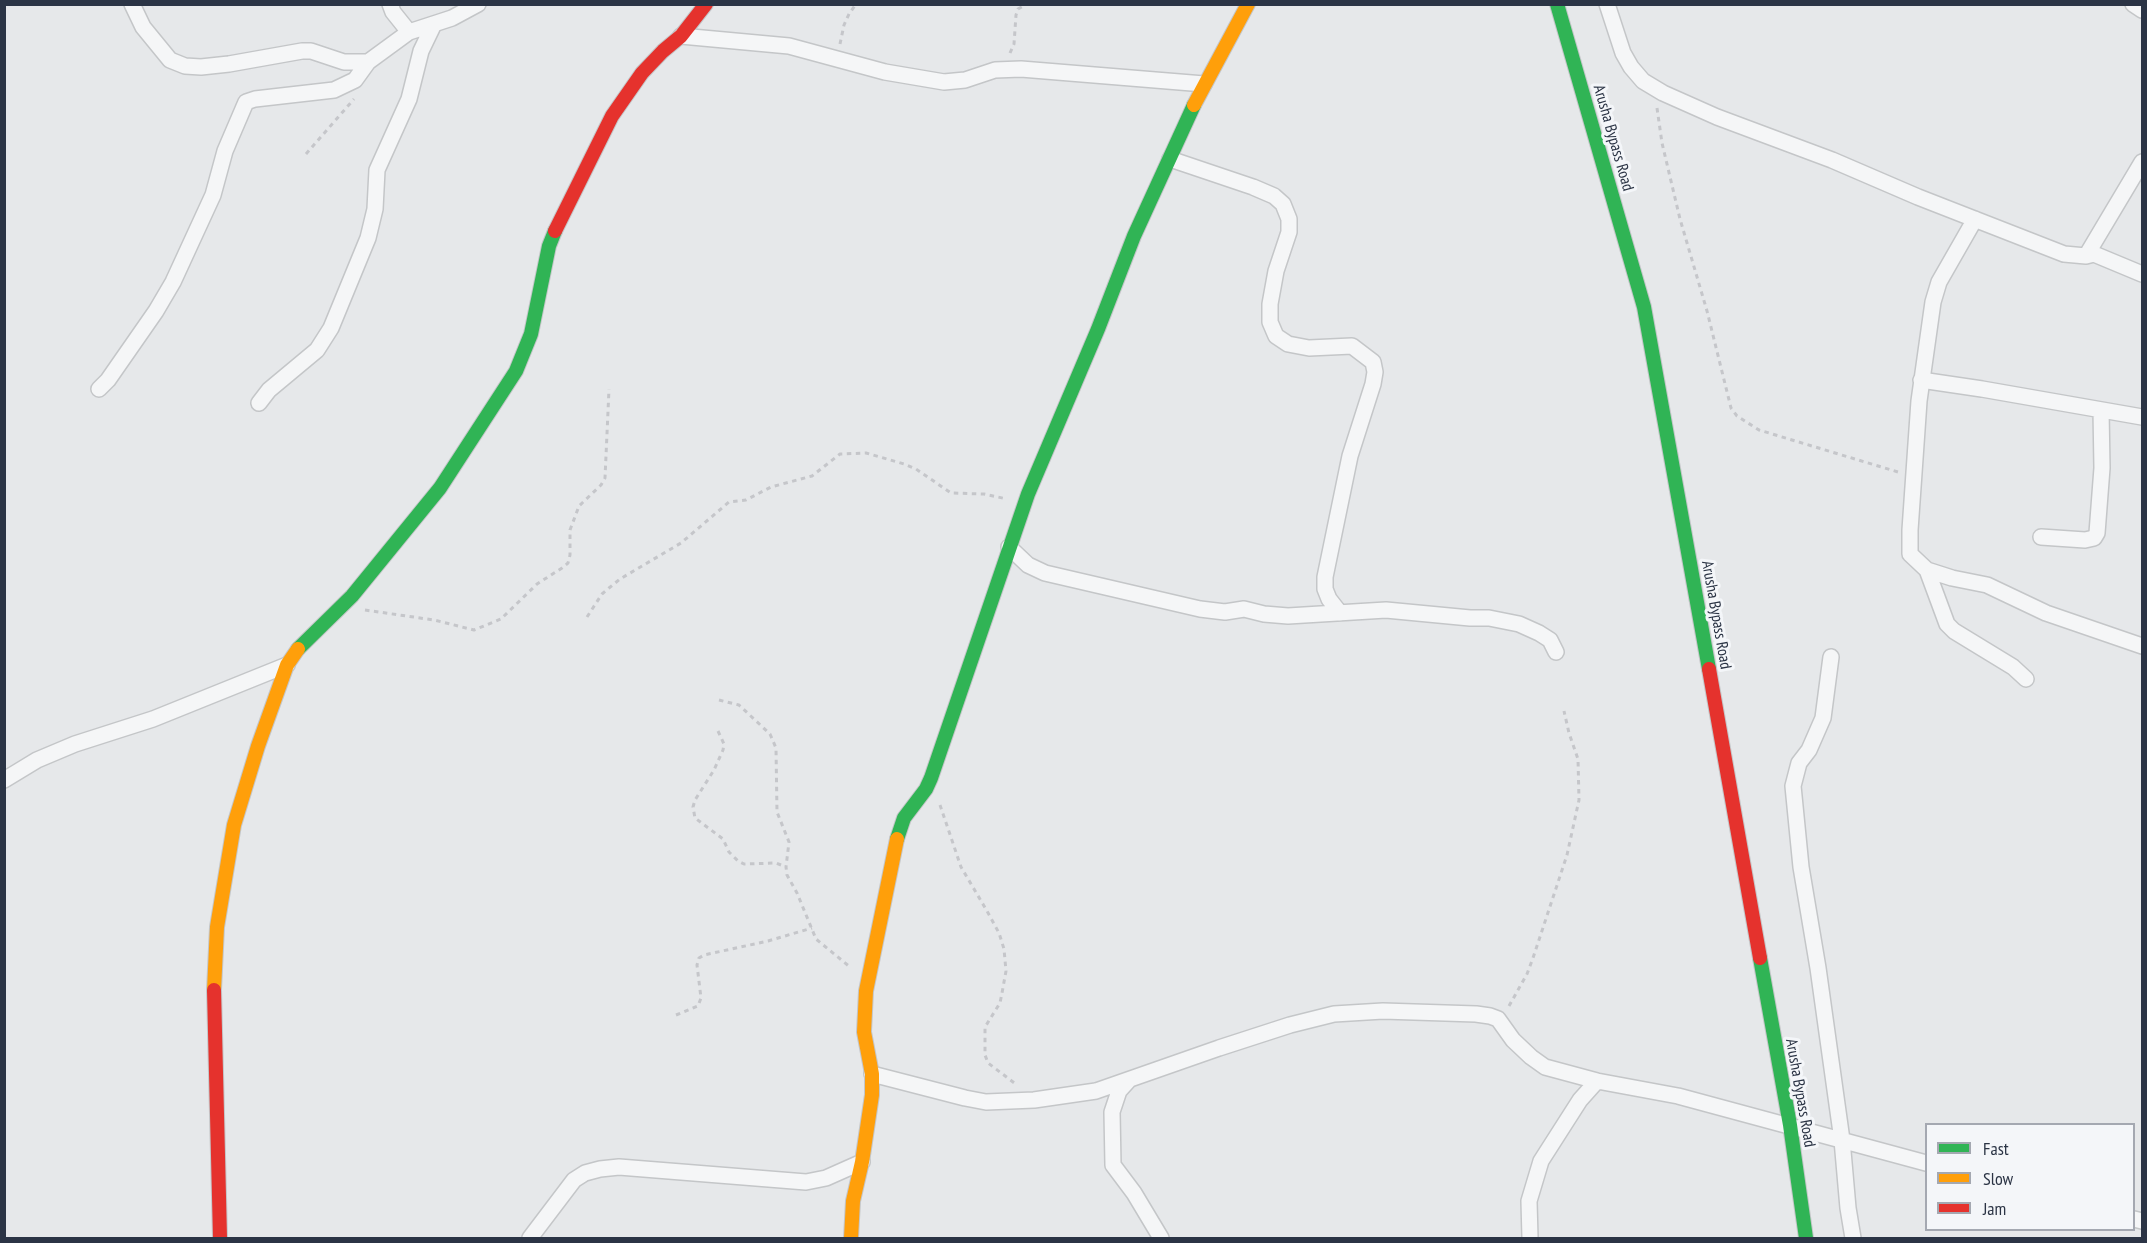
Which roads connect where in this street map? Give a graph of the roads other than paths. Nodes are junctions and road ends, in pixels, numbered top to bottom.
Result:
1 (132, 4) edge
2 (390, 4) edge
3 (478, 4) edge
4 (706, 4) edge
5 (1248, 4) edge
6 (1557, 4) edge
7 (1607, 4) edge
8 (2133, 4) edge
9 (2142, 10) edge
10 (434, 24) junction
11 (409, 32) junction
12 (681, 36) junction
13 (365, 67) junction
14 (1204, 84) junction
15 (1170, 159) junction
16 (2142, 162) edge
17 (1975, 219) junction
18 (2086, 256) junction
19 (2142, 274) edge
20 (1922, 380) junction
21 (99, 389) dead end
22 (259, 403) dead end
23 (2102, 410) junction
24 (2142, 417) edge
25 (2042, 537) dead end
26 (1009, 547) junction
27 (1927, 570) junction
28 (1340, 613) junction
29 (2142, 646) edge
30 (1556, 652) dead end
31 (1831, 657) dead end
32 (287, 665) junction
33 (2026, 679) dead end
34 (4, 780) edge
35 (872, 1074) junction
36 (1129, 1080) junction
37 (1598, 1081) junction
38 (1790, 1125) junction
39 (1842, 1140) junction
40 (862, 1162) junction
41 (1925, 1162) edge
42 (220, 1239) edge
43 (530, 1239) edge
44 (851, 1239) edge
45 (1161, 1239) edge
46 (1530, 1239) edge
47 (1806, 1239) edge
48 (1853, 1239) edge

1 - 13 street
2 - 11 street
3 - 10 street
4 - 12 street
5 - 14 street
6 - 38 street, Arusha Bypass Road
7 - 17 street
8 - 9 street
10 - 11 street
10 - 22 street
11 - 13 street
12 - 14 street
12 - 32 street
13 - 21 street
14 - 15 street
15 - 26 street
15 - 28 street
16 - 18 street
17 - 18 street
17 - 20 street
18 - 19 street
20 - 23 street
20 - 27 street
23 - 24 street
23 - 25 street
26 - 28 street
26 - 35 street
27 - 29 street
27 - 33 street
28 - 30 street
31 - 39 street
32 - 34 street
32 - 42 street
35 - 36 street
35 - 40 street
36 - 37 street
36 - 45 street
37 - 38 street
37 - 46 street
38 - 39 street
38 - 47 street, Arusha Bypass Road
39 - 41 street
39 - 48 street
40 - 43 street
40 - 44 street

